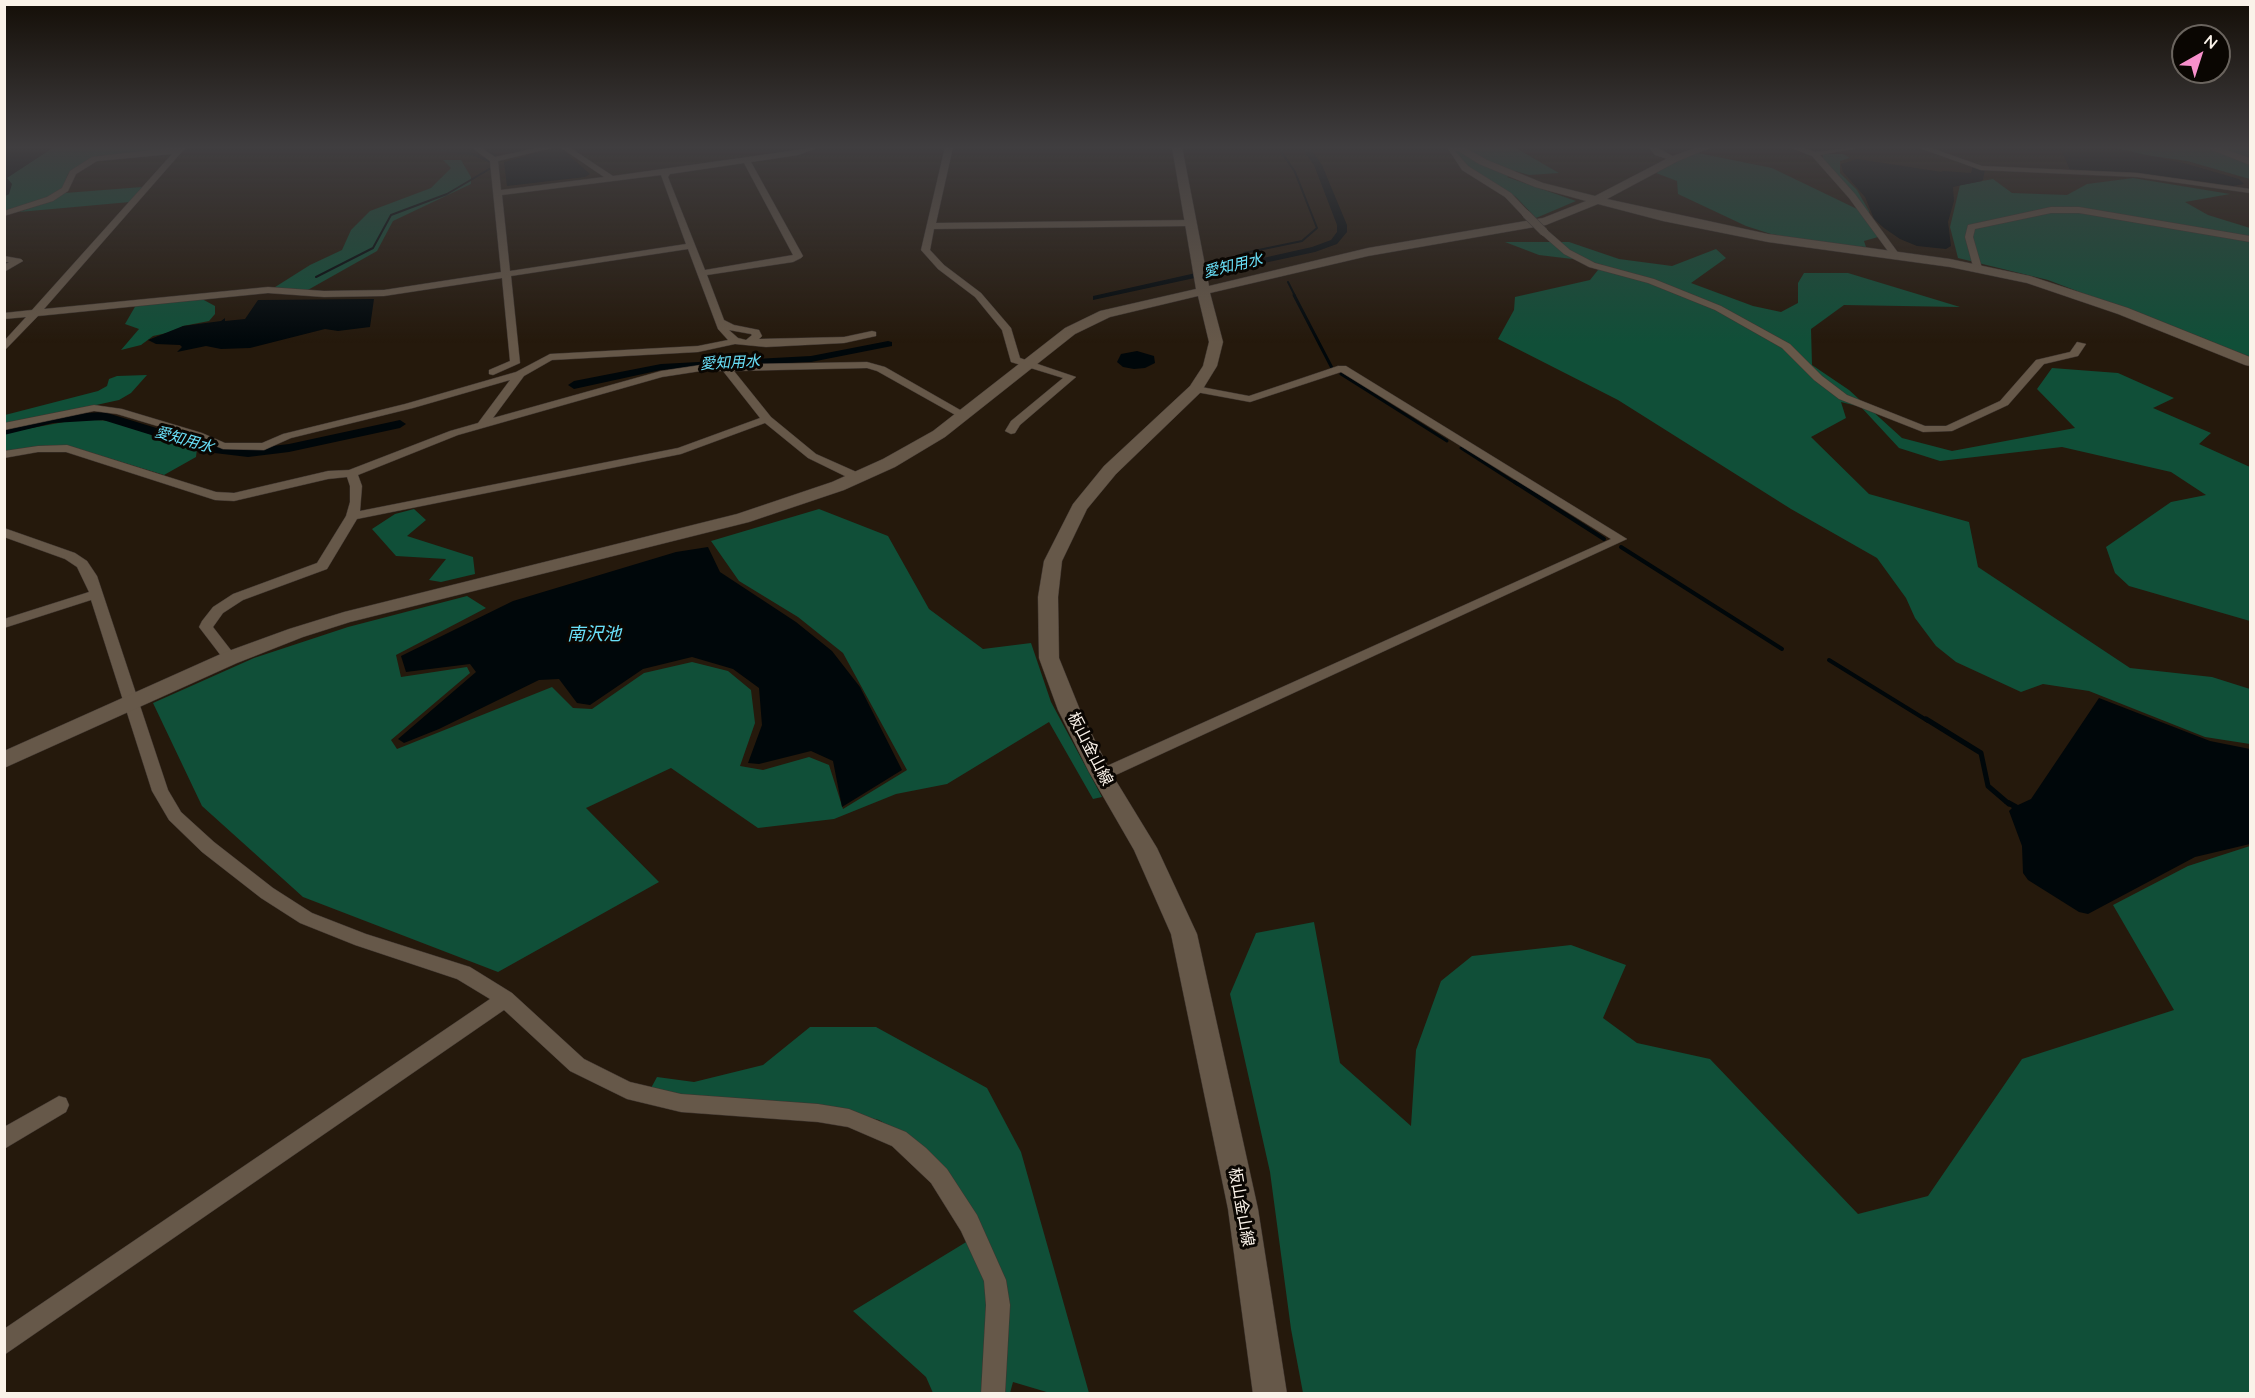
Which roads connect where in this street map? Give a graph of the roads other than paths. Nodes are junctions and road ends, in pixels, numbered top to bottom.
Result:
1 (123, 212) edge
2 (499, 212) edge
3 (678, 212) edge
4 (774, 212) edge
5 (934, 212) edge
6 (1187, 212) edge
7 (1524, 212) edge
8 (1571, 212) edge
9 (1650, 212) edge
10 (1864, 212) edge
11 (2040, 212) edge
12 (2092, 212) edge
13 (1189, 223) junction
14 (931, 226) junction
15 (2250, 239) edge
16 (692, 246) junction
17 (1896, 256) junction
18 (4, 259) edge
19 (1977, 268) junction
20 (4, 269) edge
21 (703, 273) junction
22 (506, 274) junction
23 (1202, 280) junction
24 (35, 313) junction
25 (4, 316) edge
26 (722, 321) junction
27 (872, 334) dead end
28 (735, 341) junction
29 (753, 341) junction
30 (2081, 344) dead end
31 (4, 348) edge
32 (2250, 362) edge
33 (1028, 364) junction
34 (726, 368) junction
35 (520, 374) junction
36 (1196, 389) junction
37 (383, 412) junction
38 (963, 415) junction
39 (766, 419) junction
40 (483, 424) junction
41 (4, 427) edge
42 (1011, 431) dead end
43 (4, 455) edge
44 (351, 473) junction
45 (857, 477) junction
46 (352, 516) junction
47 (4, 532) edge
48 (95, 594) junction
49 (4, 624) edge
50 (230, 658) junction
51 (132, 702) junction
52 (4, 760) edge
53 (1100, 772) junction
54 (505, 999) junction
55 (59, 1105) dead end
56 (4, 1139) edge
57 (4, 1343) edge
58 (993, 1394) edge
59 (1270, 1394) edge

1 - 24 street
2 - 22 street
3 - 16 street
4 - 21 street
5 - 14 street
6 - 13 street, 板山金山線
7 - 30 street, bridge
8 - 23 street
9 - 17 street
10 - 17 street
11 - 19 street
12 - 15 street
13 - 14 street
13 - 23 street, 板山金山線
14 - 33 street
16 - 21 street
16 - 22 street
17 - 19 street
18 - 20 street
19 - 32 street
21 - 26 street
22 - 24 street
22 - 37 street
23 - 33 street
23 - 36 street, 板山金山線
24 - 25 street
24 - 31 street
26 - 28 street
26 - 29 street
27 - 29 street
28 - 29 street
28 - 35 street
33 - 38 street
33 - 42 street
34 - 38 street
34 - 39 street
34 - 40 street
35 - 37 street
35 - 40 street
36 - 53 street, 板山金山線
36 - 53 street
37 - 41 street
38 - 45 street
39 - 45 street
39 - 46 street
40 - 44 street
43 - 44 street
44 - 46 street
45 - 50 street
46 - 50 street
47 - 48 street
48 - 49 street
48 - 51 street
50 - 51 street
51 - 52 street
51 - 54 street
53 - 59 street, 板山金山線
54 - 57 street
54 - 58 street
55 - 56 street

